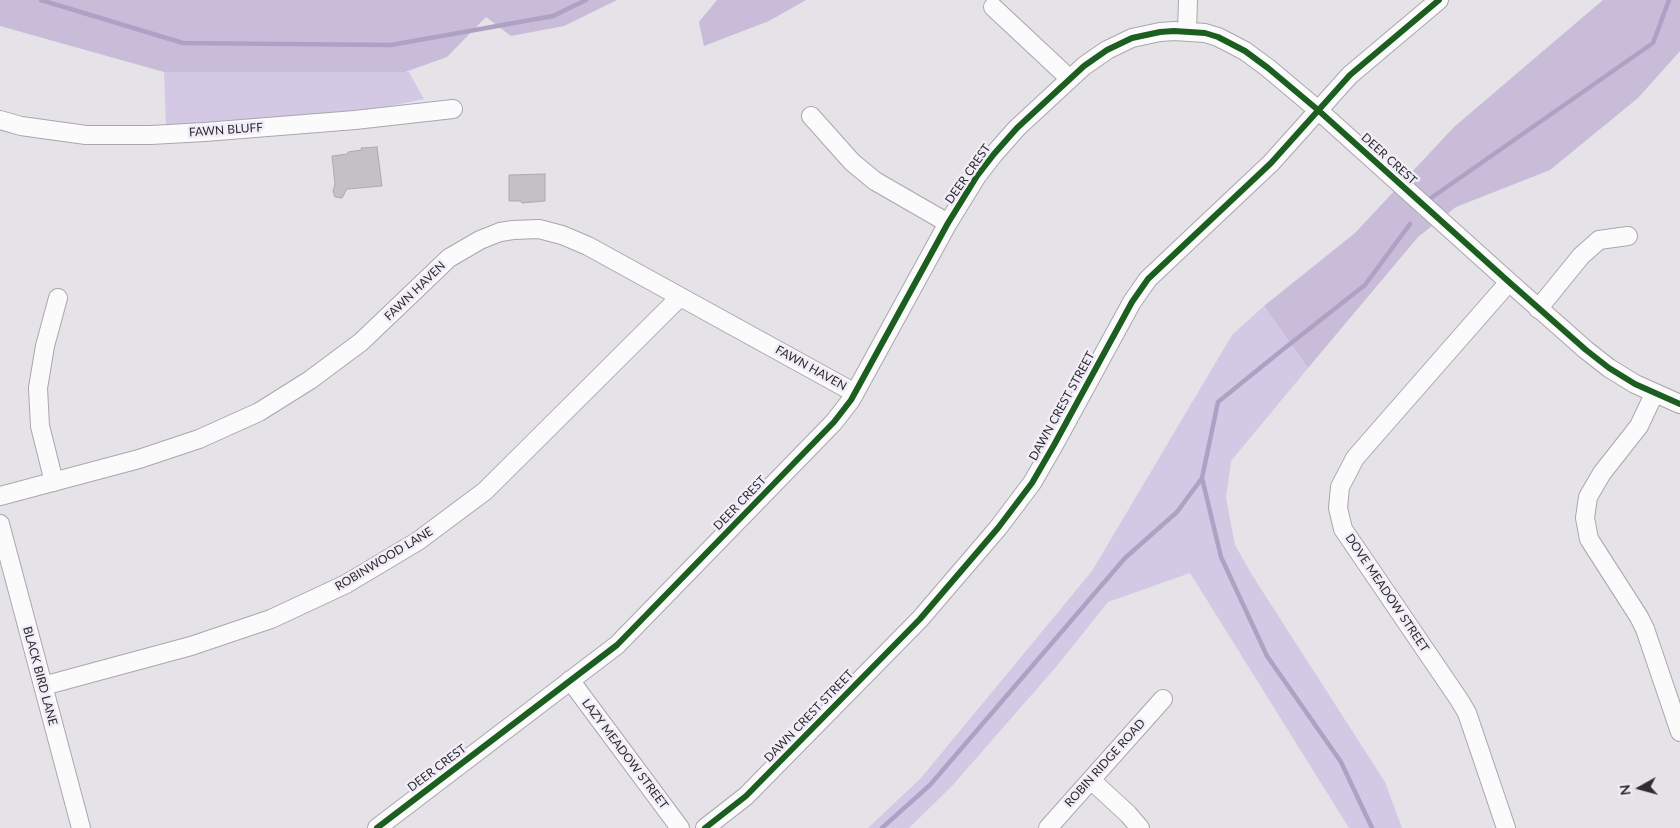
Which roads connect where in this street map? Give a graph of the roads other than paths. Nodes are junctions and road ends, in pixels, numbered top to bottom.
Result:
1 (1188, 0) edge
2 (1439, 0) edge
3 (993, 7) dead end
4 (1187, 32) junction
5 (1070, 79) junction
6 (453, 109) dead end
7 (1318, 110) junction
8 (811, 116) dead end
9 (0, 120) edge
10 (948, 222) junction
11 (1628, 236) dead end
12 (1509, 282) junction
13 (680, 297) junction
14 (58, 298) dead end
15 (1538, 309) junction
16 (855, 393) junction
17 (1654, 394) junction
18 (1680, 404) edge
19 (54, 482) junction
20 (0, 496) edge
21 (0, 524) edge
22 (570, 680) junction
23 (43, 686) junction
24 (1163, 699) dead end
25 (1680, 732) edge
26 (1091, 780) junction
27 (81, 828) edge
28 (377, 828) edge
29 (680, 828) edge
30 (705, 828) edge
31 (1048, 828) edge
32 (1140, 828) edge
33 (1506, 828) edge

1 - 4 street
2 - 7 street, DAWN CREST STREET
3 - 5 street
4 - 5 street, DEER CREST
4 - 7 street, DEER CREST
5 - 10 street, DEER CREST
6 - 9 street, FAWN BLUFF
7 - 12 street, DEER CREST
7 - 30 street, DAWN CREST STREET
8 - 10 street
10 - 16 street, DEER CREST
11 - 15 street
12 - 15 street, DEER CREST
12 - 33 street, DOVE MEADOW STREET
13 - 16 street, FAWN HAVEN
13 - 19 street, FAWN HAVEN
13 - 23 street, ROBINWOOD LANE
14 - 19 street
15 - 17 street, DEER CREST
16 - 22 street, DEER CREST
17 - 18 street, DEER CREST
17 - 25 street
19 - 20 street, FAWN HAVEN
21 - 23 street, BLACK BIRD LANE
22 - 28 street, DEER CREST
22 - 29 street, LAZY MEADOW STREET
23 - 27 street, BLACK BIRD LANE
24 - 26 street, ROBIN RIDGE ROAD
26 - 31 street, ROBIN RIDGE ROAD
26 - 32 street

